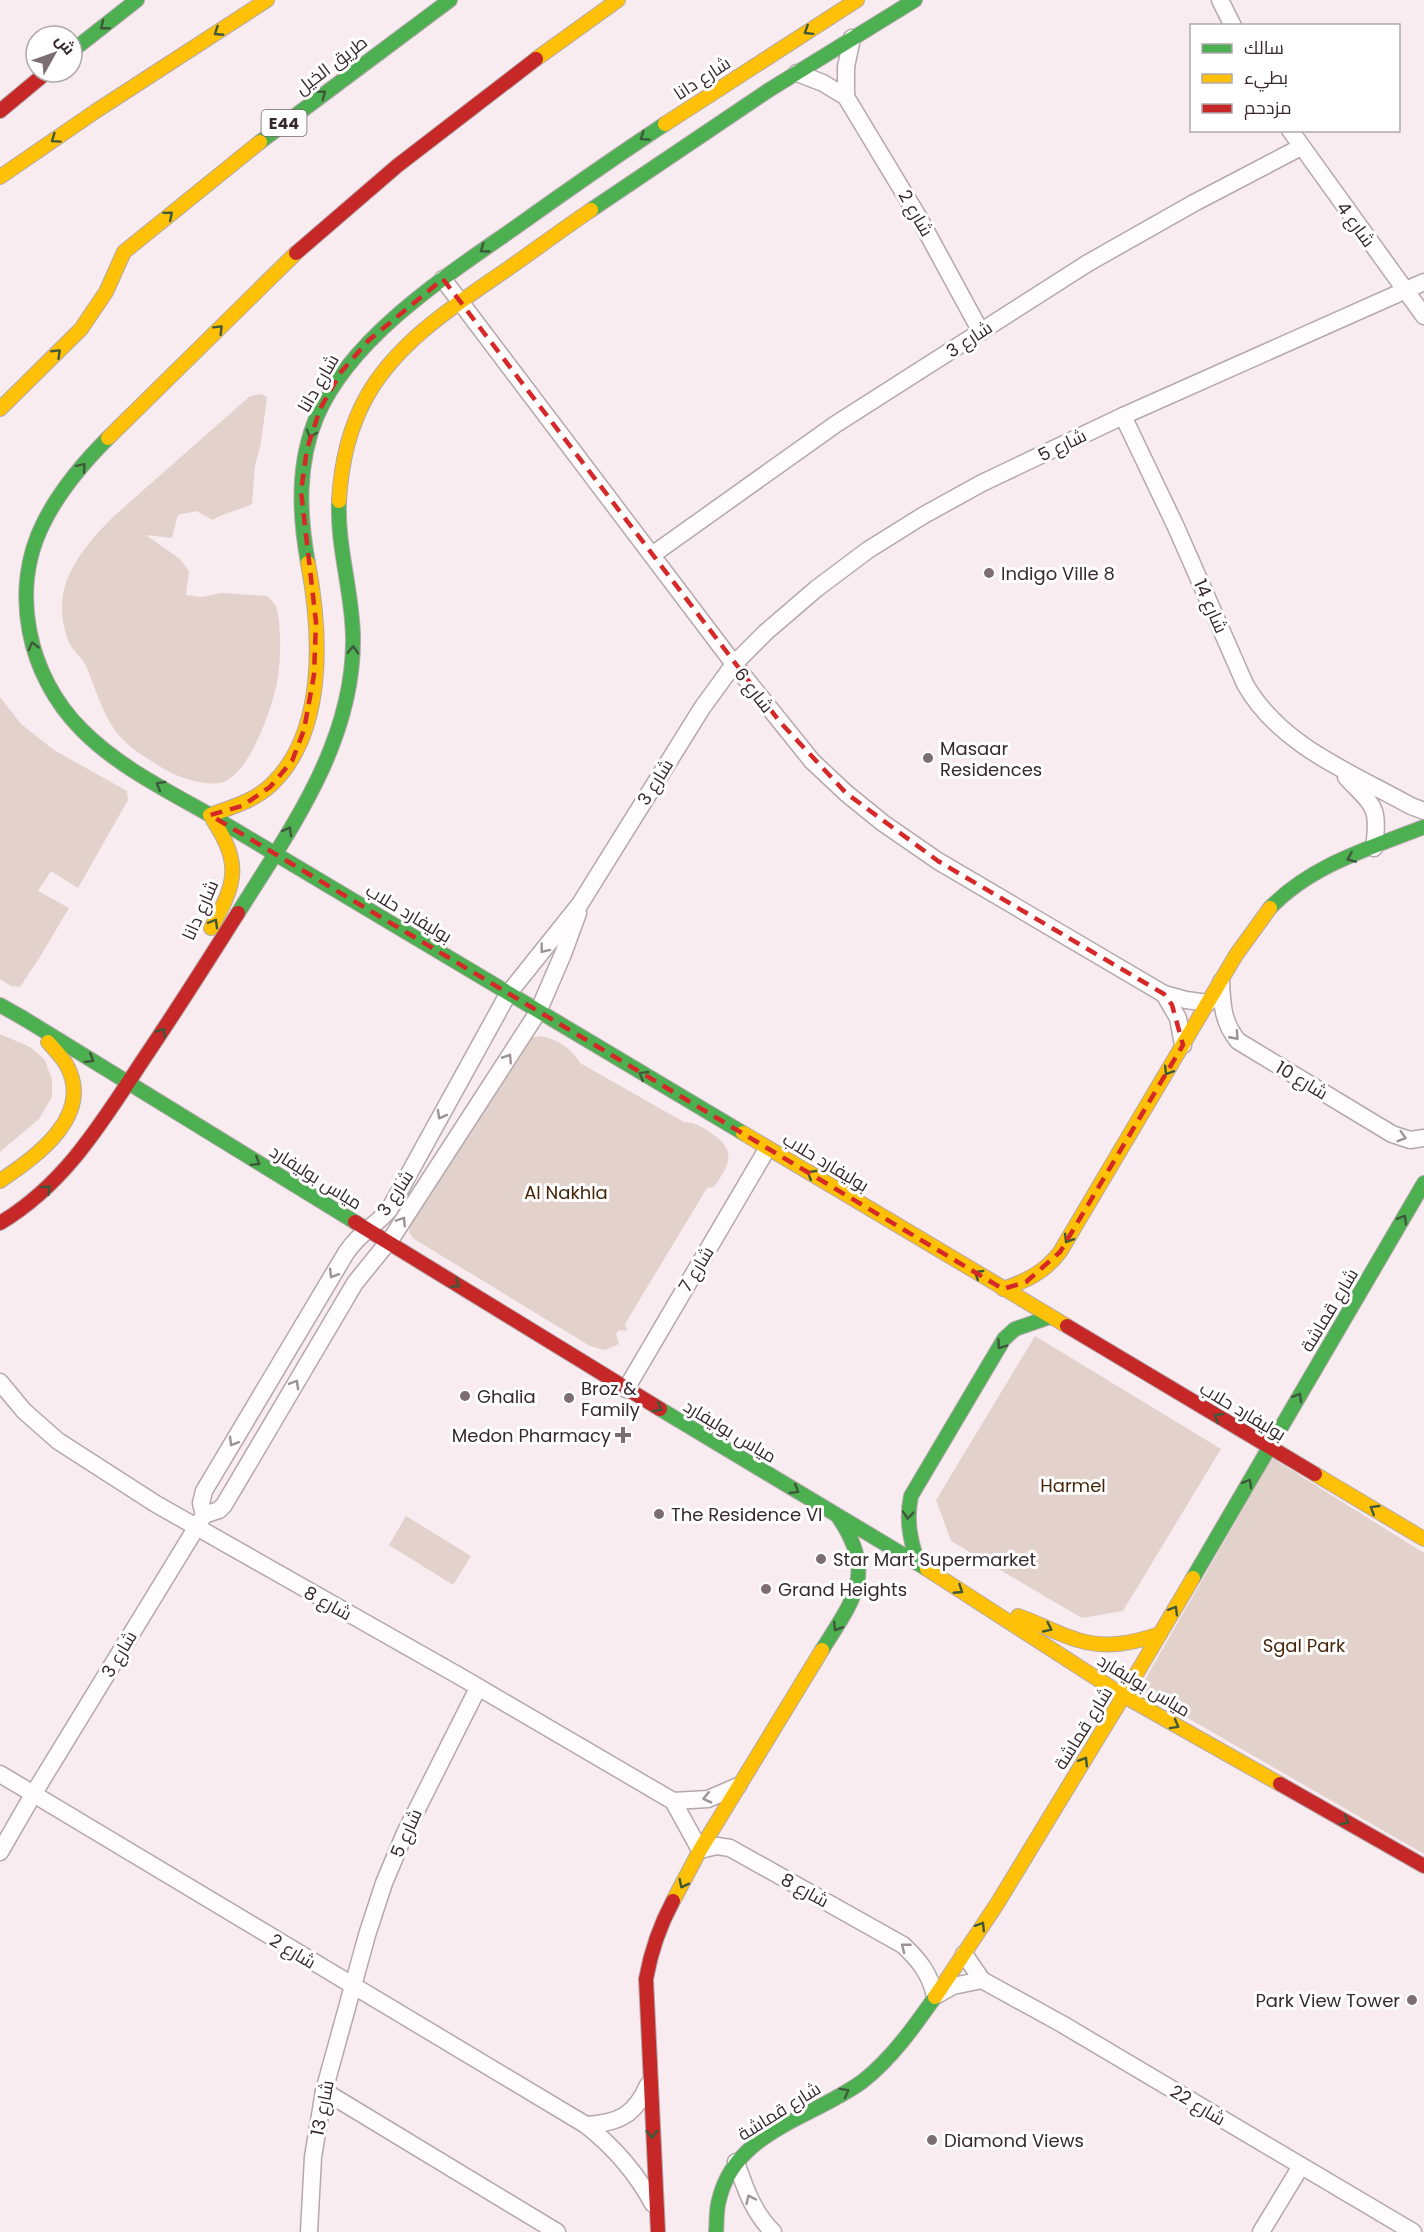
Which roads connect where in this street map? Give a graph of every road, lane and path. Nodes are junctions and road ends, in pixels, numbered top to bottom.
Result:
1 (137, 0) edge
2 (267, 0) edge
3 (450, 0) edge
4 (618, 0) edge
5 (857, 0) edge
6 (915, 0) edge
7 (1220, 0) edge
8 (1232, 24) edge
9 (852, 38) junction
10 (84, 42) edge
11 (797, 73) junction
12 (33, 84) edge
13 (846, 97) junction
14 (0, 111) edge
15 (1291, 132) edge
16 (1301, 147) junction
17 (0, 177) edge
18 (443, 279) junction
19 (1424, 282) edge
20 (1404, 290) junction
21 (462, 303) junction
22 (1424, 316) edge
23 (981, 332) junction
24 (27, 383) junction
25 (0, 393) edge
26 (0, 409) edge
27 (1123, 416) junction
28 (652, 555) junction
29 (734, 664) junction
30 (1336, 765) junction
31 (1424, 811) edge
32 (210, 815) junction
33 (1424, 827) edge
34 (1374, 848) junction
35 (275, 854) junction
36 (580, 904) junction
37 (198, 978) junction
38 (1221, 982) junction
39 (508, 994) junction
40 (1164, 994) junction
41 (1208, 1003) junction
42 (0, 1005) edge
43 (538, 1012) junction
44 (22, 1018) junction
45 (1183, 1045) junction
46 (129, 1083) junction
47 (1424, 1138) edge
48 (767, 1149) junction
49 (0, 1181) edge
50 (1424, 1183) edge
51 (0, 1223) edge
52 (366, 1229) junction
53 (388, 1243) junction
54 (1003, 1289) junction
55 (1050, 1317) junction
56 (0, 1382) edge
57 (626, 1389) junction
58 (1268, 1447) junction
59 (837, 1516) junction
60 (200, 1521) junction
61 (1424, 1539) edge
62 (918, 1563) junction
63 (993, 1611) junction
64 (1160, 1634) junction
65 (478, 1688) junction
66 (1124, 1696) junction
67 (0, 1774) edge
68 (740, 1786) junction
69 (34, 1793) junction
70 (673, 1801) junction
71 (700, 1850) junction
72 (0, 1852) edge
73 (1424, 1866) edge
74 (964, 1954) junction
75 (982, 1980) junction
76 (353, 1987) junction
77 (935, 1996) junction
78 (649, 2082) junction
79 (324, 2091) junction
80 (586, 2125) junction
81 (736, 2162) junction
82 (1302, 2166) junction
83 (657, 2211) junction
84 (309, 2232) edge
85 (557, 2232) edge
86 (658, 2232) edge
87 (716, 2232) edge
88 (773, 2232) edge
89 (1261, 2232) edge
90 (1413, 2232) edge

1 -> 10 main road
2 -> 17 main road
24 -> 3 main road, طريق الخيل / E44
32 -> 4 main road, بوليفارد حلاب
5 -> 18 main road, شارع دانا
6 - 9 main road, شارع دانا
7 - 8 street
9 - 11 main road, شارع دانا
9 - 13 street
11 - 13 street, شارع 2
11 - 21 main road, شارع دانا
12 - 14 main road
13 - 23 street, شارع 2
15 - 16 street, شارع 4
16 - 20 street, شارع 4
16 - 23 street, شارع 3
18 - 21 street, شارع 6
18 -> 32 main road, شارع دانا
19 - 20 street, شارع 5
20 - 22 street, شارع 4
20 - 27 street, شارع 5
21 - 28 street, شارع 6
35 -> 21 main road, شارع دانا
23 - 28 street, شارع 3
24 - 25 main road
24 - 26 main road
27 - 29 street, شارع 5
27 - 30 street, شارع 14
28 - 29 street, شارع 6
29 - 36 street, شارع 3
29 - 40 street, شارع 6
30 - 31 street, شارع 14
30 - 34 street, شارع 14
32 - 35 main road, بوليفارد حلاب
37 -> 32 main road, شارع دانا
33 - 34 main road
34 -> 38 main road
35 - 37 main road, شارع دانا
35 - 39 main road, بوليفارد حلاب
36 -> 39 street, شارع 3
36 - 43 street, شارع 3
46 -> 37 main road, شارع دانا
38 - 41 main road
38 -> 47 street, شارع 10
39 - 43 main road, بوليفارد حلاب
39 -> 52 street, شارع 3
40 - 41 street, شارع 6
40 - 45 street
41 - 45 main road
42 - 44 main road
48 -> 43 main road, بوليفارد حلاب
53 -> 43 street, شارع 3
44 -> 46 main road, مياس بوليفارد
44 - 49 main road
45 -> 54 main road
51 -> 46 main road, شارع دانا
46 -> 52 main road, مياس بوليفارد
54 -> 48 main road, بوليفارد حلاب
48 - 57 street, شارع 7
58 -> 50 main road, شارع قماشة
52 - 53 main road, مياس بوليفارد
52 -> 60 street, شارع 3
53 -> 57 main road, مياس بوليفارد
60 -> 53 street, شارع 3
54 - 55 main road, بوليفارد حلاب
58 -> 55 main road, بوليفارد حلاب
55 -> 62 main road
56 - 60 street, شارع 8
57 -> 59 main road, مياس بوليفارد
61 -> 58 main road, بوليفارد حلاب
64 -> 58 main road, شارع قماشة
59 - 62 main road, مياس بوليفارد
59 -> 68 main road
60 - 65 street, شارع 8
60 - 69 street, شارع 3
62 -> 63 main road, مياس بوليفارد
63 -> 64 main road
63 - 66 main road, مياس بوليفارد
64 - 66 main road, شارع قماشة
65 - 70 street, شارع 8
65 - 76 street, شارع 5
66 -> 73 main road, مياس بوليفارد
74 -> 66 main road, شارع قماشة
67 - 69 street, شارع 2
68 -> 70 street
68 - 71 main road
69 - 72 street
69 - 76 street, شارع 2
70 - 71 street
77 -> 71 street, شارع 8
71 -> 78 main road
74 - 75 street, شارع 22
74 - 77 main road, شارع قماشة
75 - 77 street
75 - 82 street, شارع 22
76 - 79 street, شارع 13
76 - 80 street, شارع 2
81 -> 77 main road, شارع قماشة
78 - 80 street
78 -> 83 main road
79 - 84 street, شارع 13
79 - 85 street
80 - 83 street, شارع 2
81 - 87 main road, شارع قماشة
88 -> 81 street
82 - 89 street
82 - 90 street, شارع 22
83 - 86 main road

